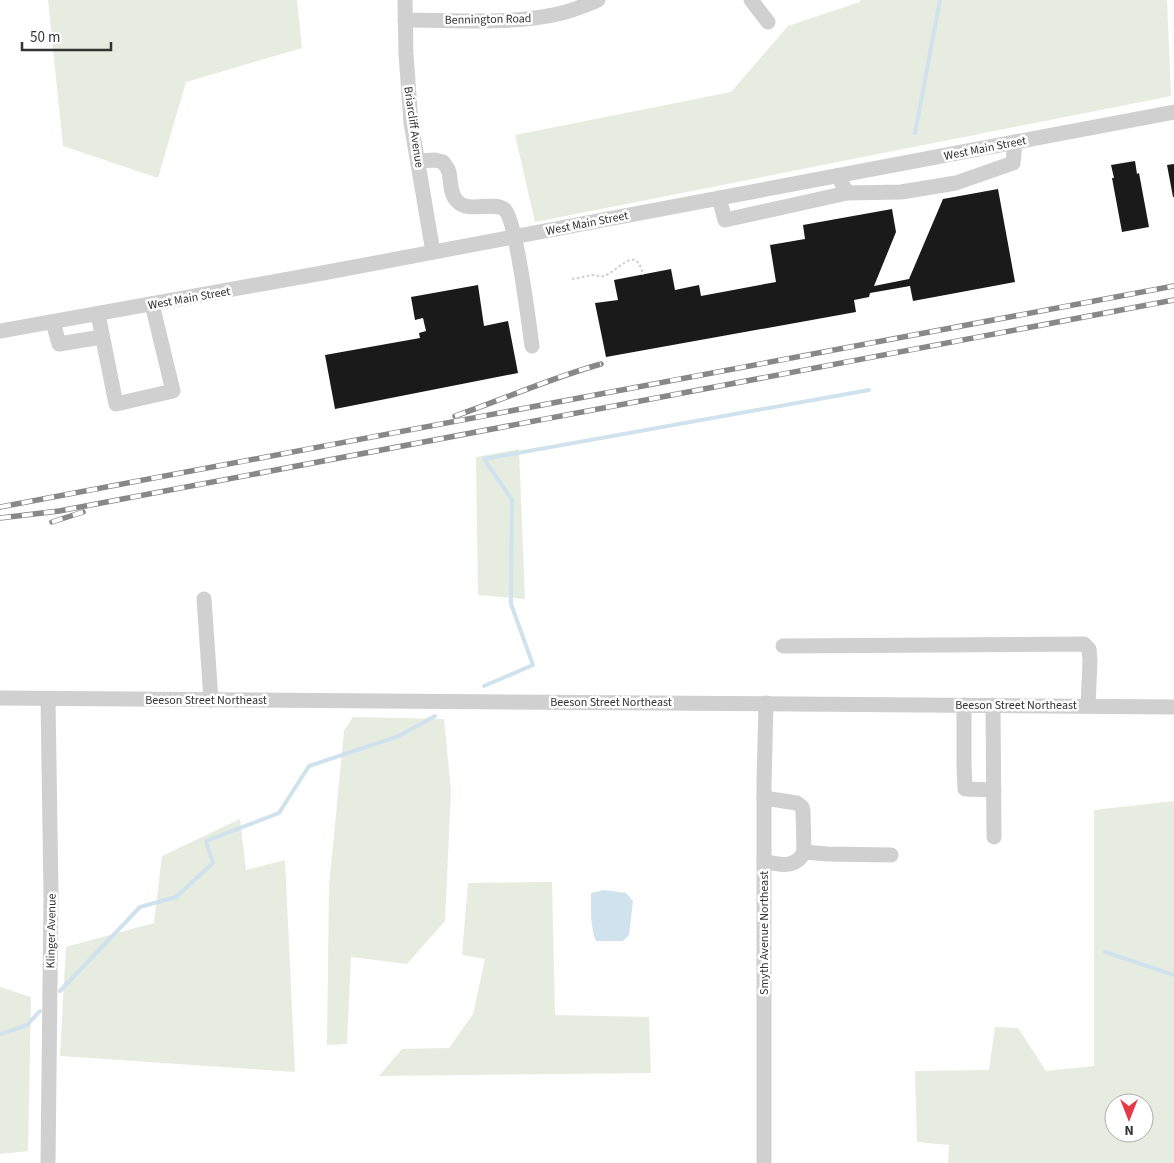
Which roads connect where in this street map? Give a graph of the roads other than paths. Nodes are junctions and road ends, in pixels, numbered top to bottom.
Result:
1 (405, 0) edge
2 (598, 0) edge
3 (751, 0) edge
4 (405, 20) junction
5 (768, 22) dead end
6 (1174, 112) edge
7 (1014, 142) junction
8 (418, 161) junction
9 (838, 176) junction
10 (847, 193) junction
11 (719, 198) junction
12 (515, 236) junction
13 (433, 252) junction
14 (152, 304) junction
15 (98, 314) junction
16 (53, 322) junction
17 (0, 332) edge
18 (102, 336) junction
19 (532, 346) dead end
20 (204, 599) dead end
21 (783, 646) dead end
22 (0, 698) edge
23 (48, 699) junction
24 (211, 700) junction
25 (766, 703) junction
26 (964, 705) junction
27 (993, 705) junction
28 (1088, 706) junction
29 (1174, 706) edge
30 (994, 790) junction
31 (764, 798) junction
32 (994, 837) dead end
33 (804, 852) junction
34 (891, 855) dead end
35 (764, 861) junction
36 (48, 1163) edge
37 (764, 1163) edge

1 - 4 street, Briarcliff Avenue
2 - 4 street, Bennington Road
3 - 5 street
4 - 8 street, Briarcliff Avenue
6 - 7 street, West Main Street
7 - 9 street, West Main Street
7 - 10 street
8 - 12 street
8 - 13 street, Briarcliff Avenue
9 - 10 street
9 - 11 street, West Main Street
10 - 11 street
11 - 12 street, West Main Street
12 - 13 street, West Main Street
12 - 19 street
13 - 14 street, West Main Street
14 - 15 street, West Main Street
14 - 18 street
15 - 16 street, West Main Street
15 - 18 street
16 - 17 street, West Main Street
16 - 18 street
20 - 24 street
21 - 28 street
22 - 23 street, Beeson Street Northeast
23 - 24 street, Beeson Street Northeast
23 - 36 street, Klinger Avenue
24 - 25 street, Beeson Street Northeast
25 - 26 street, Beeson Street Northeast
25 - 31 street, Smyth Avenue Northeast
26 - 27 street, Beeson Street Northeast
26 - 30 street
27 - 28 street, Beeson Street Northeast
27 - 30 street
28 - 29 street, Beeson Street Northeast
30 - 32 street
31 - 33 street
31 - 35 street, Smyth Avenue Northeast
33 - 34 street
33 - 35 street
35 - 37 street, Smyth Avenue Northeast

